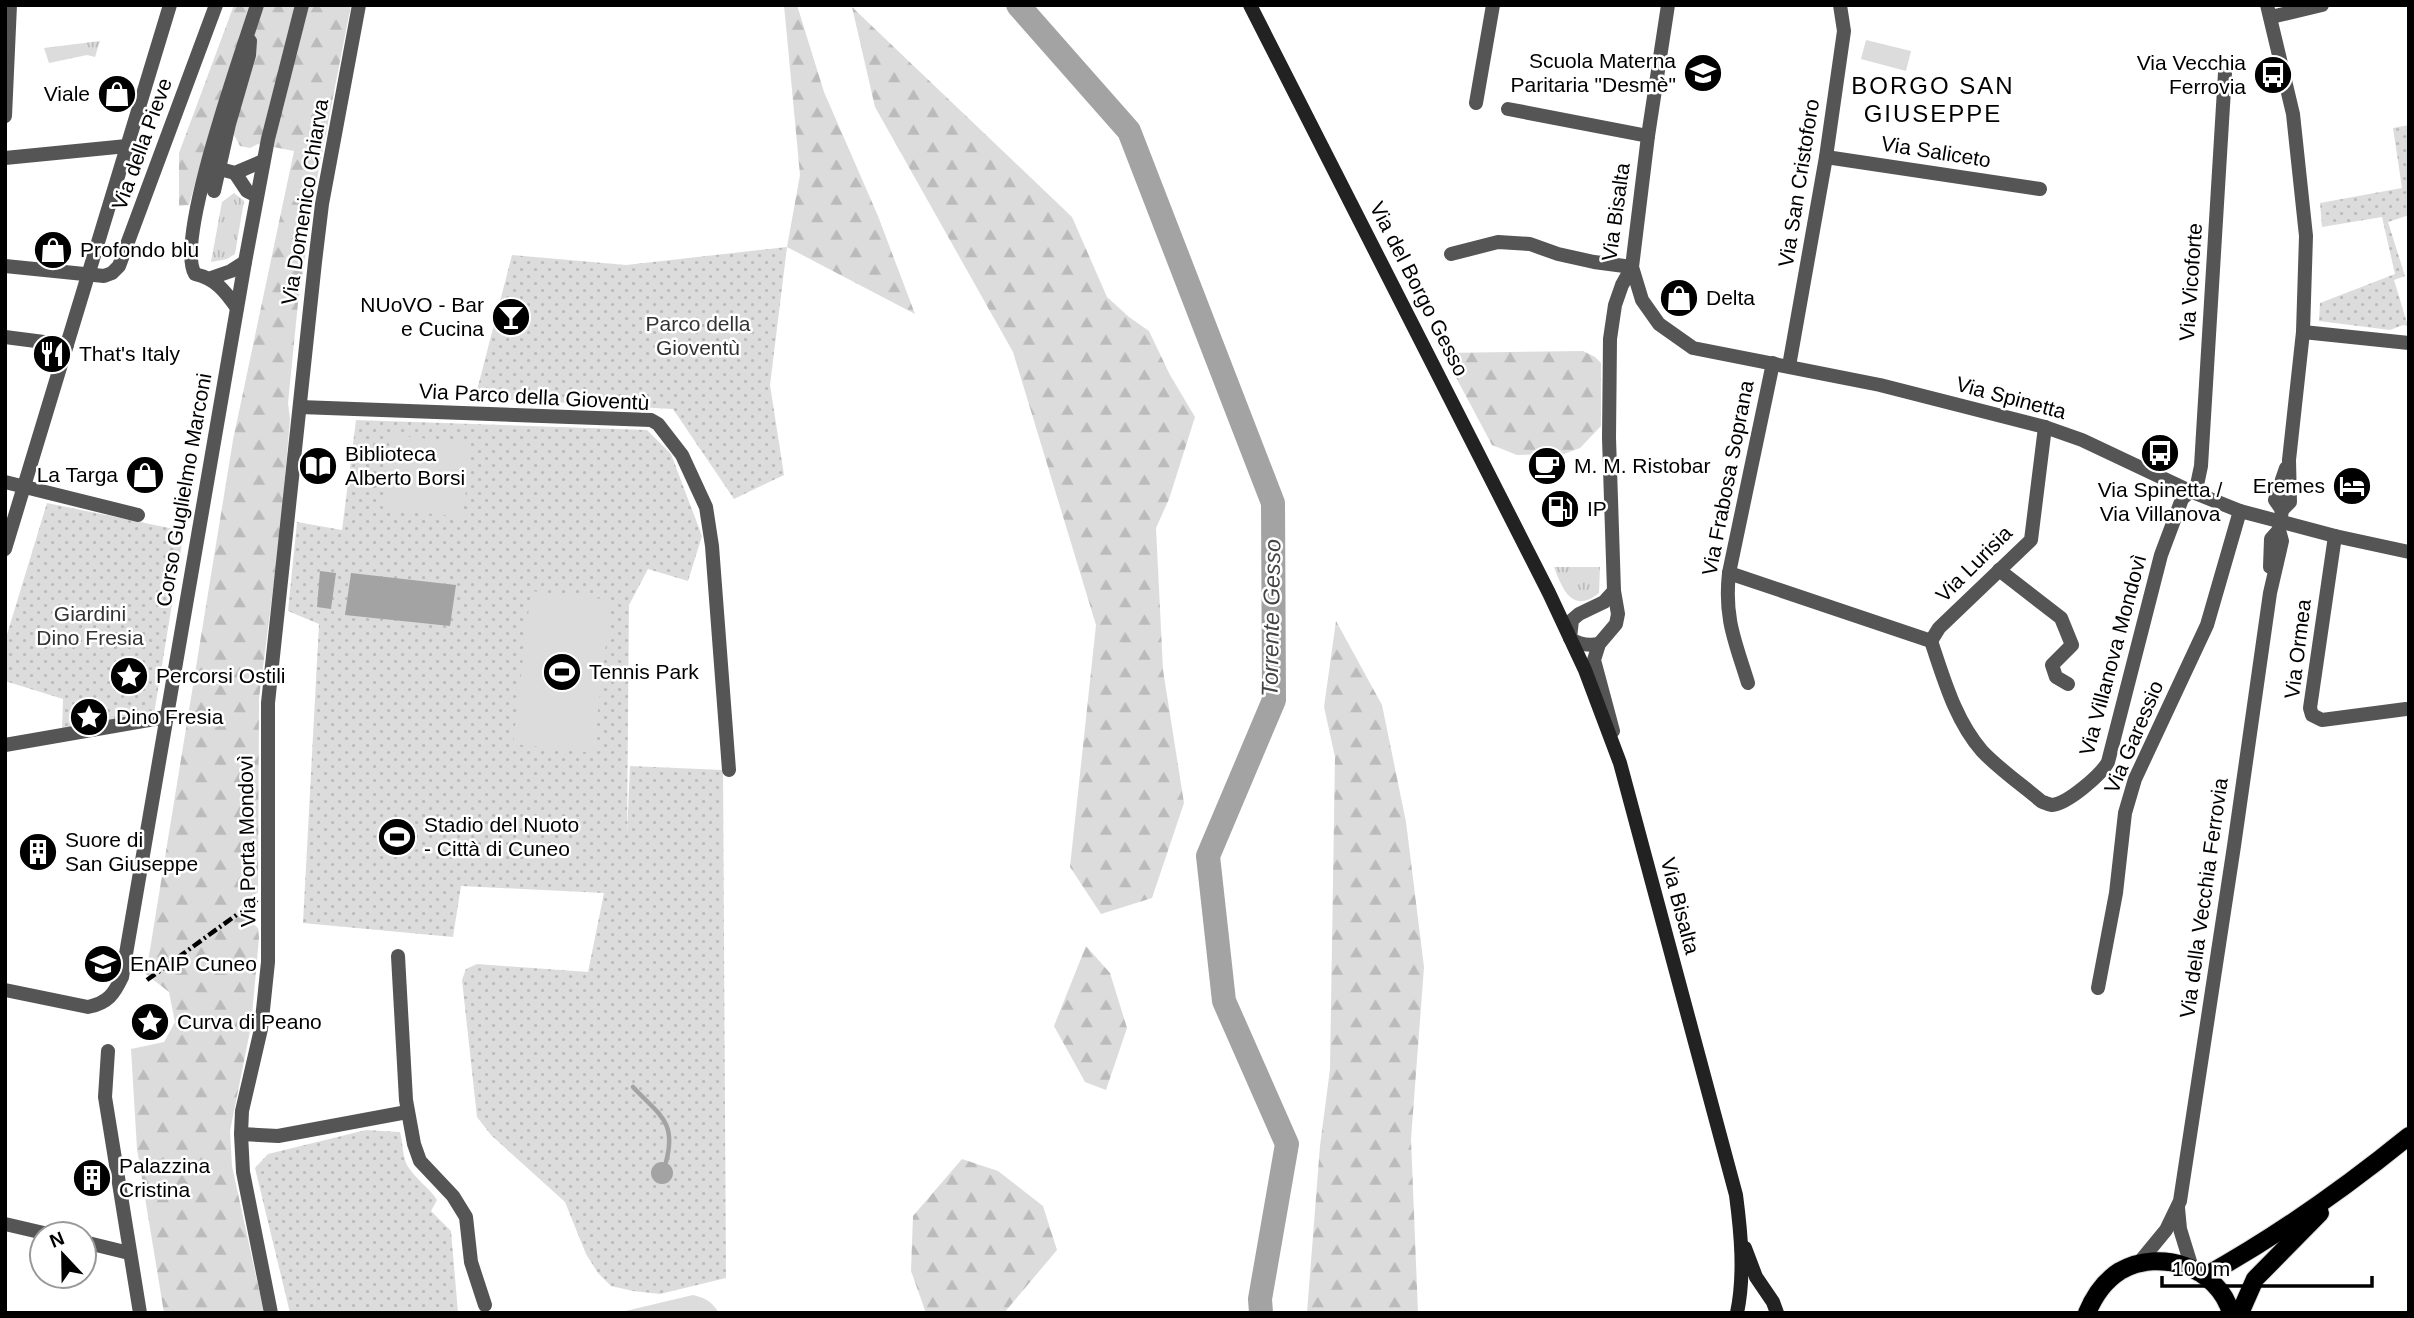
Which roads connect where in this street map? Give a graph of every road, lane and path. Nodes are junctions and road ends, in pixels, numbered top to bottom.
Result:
1 (10, 5) edge
2 (170, 5) edge
3 (216, 5) edge
4 (257, 5) edge
5 (302, 5) edge
6 (359, 5) edge
7 (1250, 5) edge
8 (1493, 5) edge
9 (1668, 5) edge
10 (1840, 5) edge
11 (2322, 5) edge
12 (2269, 11) edge
13 (251, 25) junction
14 (2225, 73) dead end
15 (1476, 103) dead end
16 (1508, 108) dead end
17 (5, 116) edge
18 (1648, 136) junction
19 (127, 146) junction
20 (1826, 157) junction
21 (5, 158) edge
22 (263, 161) junction
23 (220, 169) junction
24 (235, 173) junction
25 (2040, 189) dead end
26 (214, 191) dead end
27 (257, 196) junction
28 (1451, 254) dead end
29 (245, 262) junction
30 (5, 265) edge
31 (1632, 267) junction
32 (89, 275) junction
33 (211, 278) junction
34 (237, 307) junction
35 (2304, 332) junction
36 (5, 337) edge
37 (2409, 343) edge
38 (67, 345) junction
39 (1773, 363) junction
40 (1789, 366) junction
41 (300, 407) junction
42 (2045, 427) junction
43 (5, 482) edge
44 (24, 487) junction
45 (2190, 491) junction
46 (2240, 511) junction
47 (138, 515) dead end
48 (2280, 520) junction
49 (2335, 536) junction
50 (5, 548) edge
51 (2409, 552) edge
52 (1999, 570) junction
53 (1729, 573) junction
54 (1614, 592) junction
55 (1549, 593) junction
56 (1579, 614) junction
57 (1570, 638) junction
58 (1931, 641) junction
59 (1599, 644) junction
60 (1748, 683) dead end
61 (2068, 684) dead end
62 (2406, 709) dead end
63 (166, 717) junction
64 (5, 745) edge
65 (1620, 763) junction
66 (729, 769) dead end
67 (398, 956) dead end
68 (2098, 988) dead end
69 (5, 990) edge
70 (108, 1051) dead end
71 (407, 1112) junction
72 (241, 1134) junction
73 (2409, 1136) edge
74 (2358, 1177) junction
75 (2178, 1208) junction
76 (5, 1224) edge
77 (28, 1229) edge
78 (1741, 1237) junction
79 (98, 1245) edge
80 (129, 1253) junction
81 (2138, 1264) junction
82 (2198, 1272) junction
83 (1772, 1304) edge
84 (485, 1305) dead end
85 (1738, 1309) edge
86 (140, 1313) edge
87 (271, 1313) edge
88 (1785, 1313) edge
89 (2087, 1313) edge
90 (2231, 1313) edge
91 (2240, 1313) edge

1 - 17 street
2 - 19 street
3 - 32 street, Via della Pieve
4 - 13 street
5 - 22 street, Corso Guglielmo Marconi
6 - 41 street, Via Domenico Chiarva
7 - 55 main road, Via del Borgo Gesso
8 - 15 street
9 - 18 street, Via Bisalta
10 - 20 street, Via San Cristoforo
11 - 12 street
12 - 35 street, Via della Vecchia Ferrovia
13 - 23 street
13 - 33 street
14 - 45 street, Via Vicoforte
16 - 18 street
18 - 31 street, Via Bisalta
19 - 21 street
19 - 32 street
20 - 25 street, Via Saliceto
20 - 40 street, Via San Cristoforo
22 - 24 street
22 - 27 street, Corso Guglielmo Marconi
23 - 24 street
23 - 26 street
24 - 27 street
27 - 29 street, Corso Guglielmo Marconi
28 - 31 street
29 - 33 street
29 - 34 street, Corso Guglielmo Marconi
30 - 32 street
31 - 39 street, Via Spinetta
31 - 54 street, Via Bisalta
32 - 38 street
33 - 34 street
34 - 63 street, Corso Guglielmo Marconi
35 - 37 street
35 - 48 street, Via della Vecchia Ferrovia
36 - 38 street
38 - 44 street
39 - 40 street, Via Spinetta
39 - 53 street, Via Frabosa Soprana
40 - 42 street, Via Spinetta
41 - 66 street, Via Parco della Gioventù
41 - 72 street, Via Porta Mondovì
42 - 45 street, Via Spinetta
42 - 52 street, Via Lurisia
43 - 44 street
44 - 47 street
44 - 50 street
45 - 46 street, Via Spinetta
45 - 58 street, Via Villanova Mondovì
46 - 48 street, Via Spinetta
46 - 68 street, Via Garessio
48 - 49 street, Via Spinetta
48 - 75 street, Via della Vecchia Ferrovia
49 - 51 street, Via Spinetta
49 - 62 street, Via Ormea
52 - 58 street, Via Lurisia
52 - 61 street
53 - 58 street
53 - 60 street, Via Frabosa Soprana
54 - 56 street
54 - 59 street, Via Bisalta
55 - 56 street, Via del Borgo Gesso
55 - 57 main road, Via del Borgo Gesso
56 - 57 street
57 - 59 street
57 - 65 main road, Via del Borgo Gesso
59 - 65 street, Via Bisalta
63 - 64 street
63 - 69 street, Corso Guglielmo Marconi
65 - 78 main road, Via Bisalta
67 - 71 street
70 - 80 street
71 - 72 street
71 - 84 street
72 - 87 street, Via Porta Mondovì
73 - 74 main road
74 - 82 main road
74 - 91 main road
75 - 81 street, Via della Vecchia Ferrovia
75 - 82 street, Via della Vecchia Ferrovia
76 - 77 street
78 - 83 main road, Via Bisalta
78 - 85 main road, Via Bisalta
79 - 80 street
80 - 86 street
81 - 82 main road
81 - 89 main road
82 - 90 main road
83 - 85 main road, Via Bisalta
83 - 88 main road

